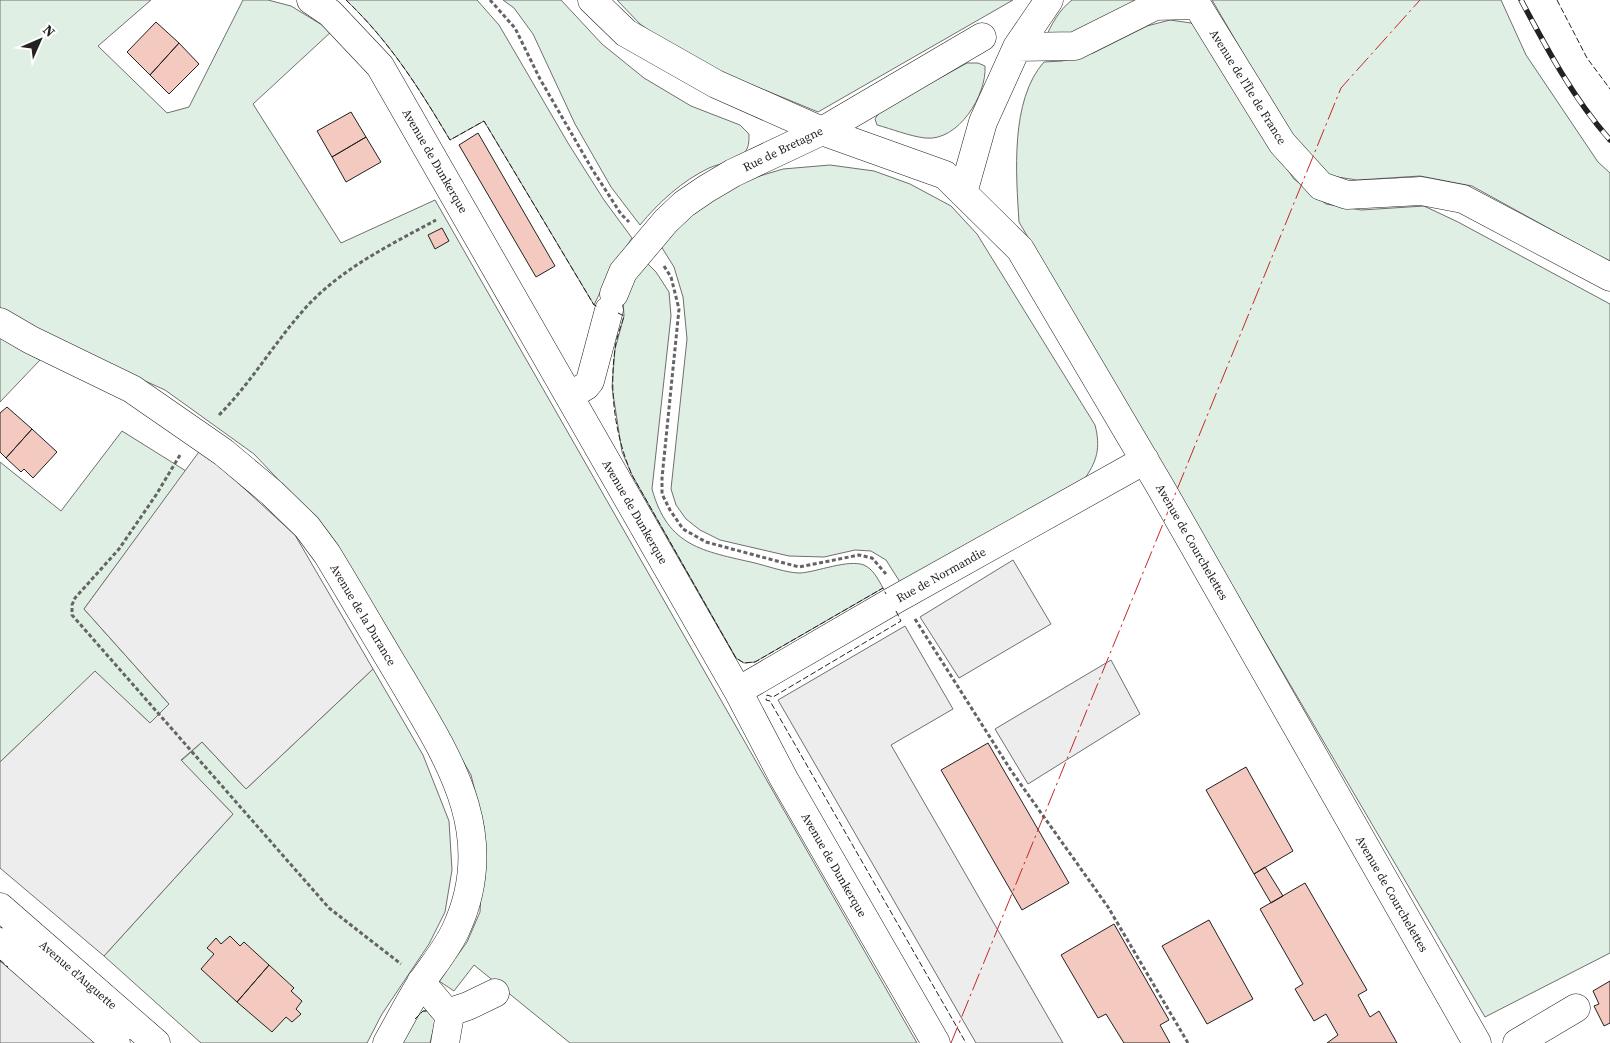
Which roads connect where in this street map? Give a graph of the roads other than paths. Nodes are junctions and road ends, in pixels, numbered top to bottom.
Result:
1 (312, 0) edge
2 (592, 0) edge
3 (1049, 0) edge
4 (982, 37) dead end
5 (1017, 47) junction
6 (822, 131) junction
7 (963, 193) junction
8 (1610, 278) edge
9 (0, 322) edge
10 (569, 396) junction
11 (1145, 460) junction
12 (738, 691) junction
13 (0, 907) edge
14 (0, 942) edge
15 (422, 982) junction
16 (495, 992) dead end
17 (1576, 1008) dead end
18 (447, 1013) junction
19 (116, 1043) edge
20 (156, 1043) edge
21 (387, 1043) edge
22 (445, 1043) edge
23 (936, 1043) edge
24 (1477, 1043) edge
25 (1517, 1043) edge

1 - 10 street, Avenue de Dunkerque
2 - 6 street, Avenue de Courchelettes
3 - 5 street
4 - 6 street, Rue de Bretagne
5 - 7 street
5 - 8 street, Avenue de l'Île de France
6 - 7 street, Avenue de Courchelettes
6 - 10 street, Rue de Bretagne
7 - 11 street, Avenue de Courchelettes
9 - 15 street, Avenue de la Durance
10 - 12 street, Avenue de Dunkerque
11 - 12 street, Rue de Normandie
11 - 24 street, Avenue de Courchelettes
12 - 23 street, Avenue de Dunkerque
13 - 20 street, Avenue d'Auguette
14 - 19 street
15 - 18 street
15 - 21 street, Avenue de la Durance
16 - 18 street
17 - 25 street
18 - 22 street

